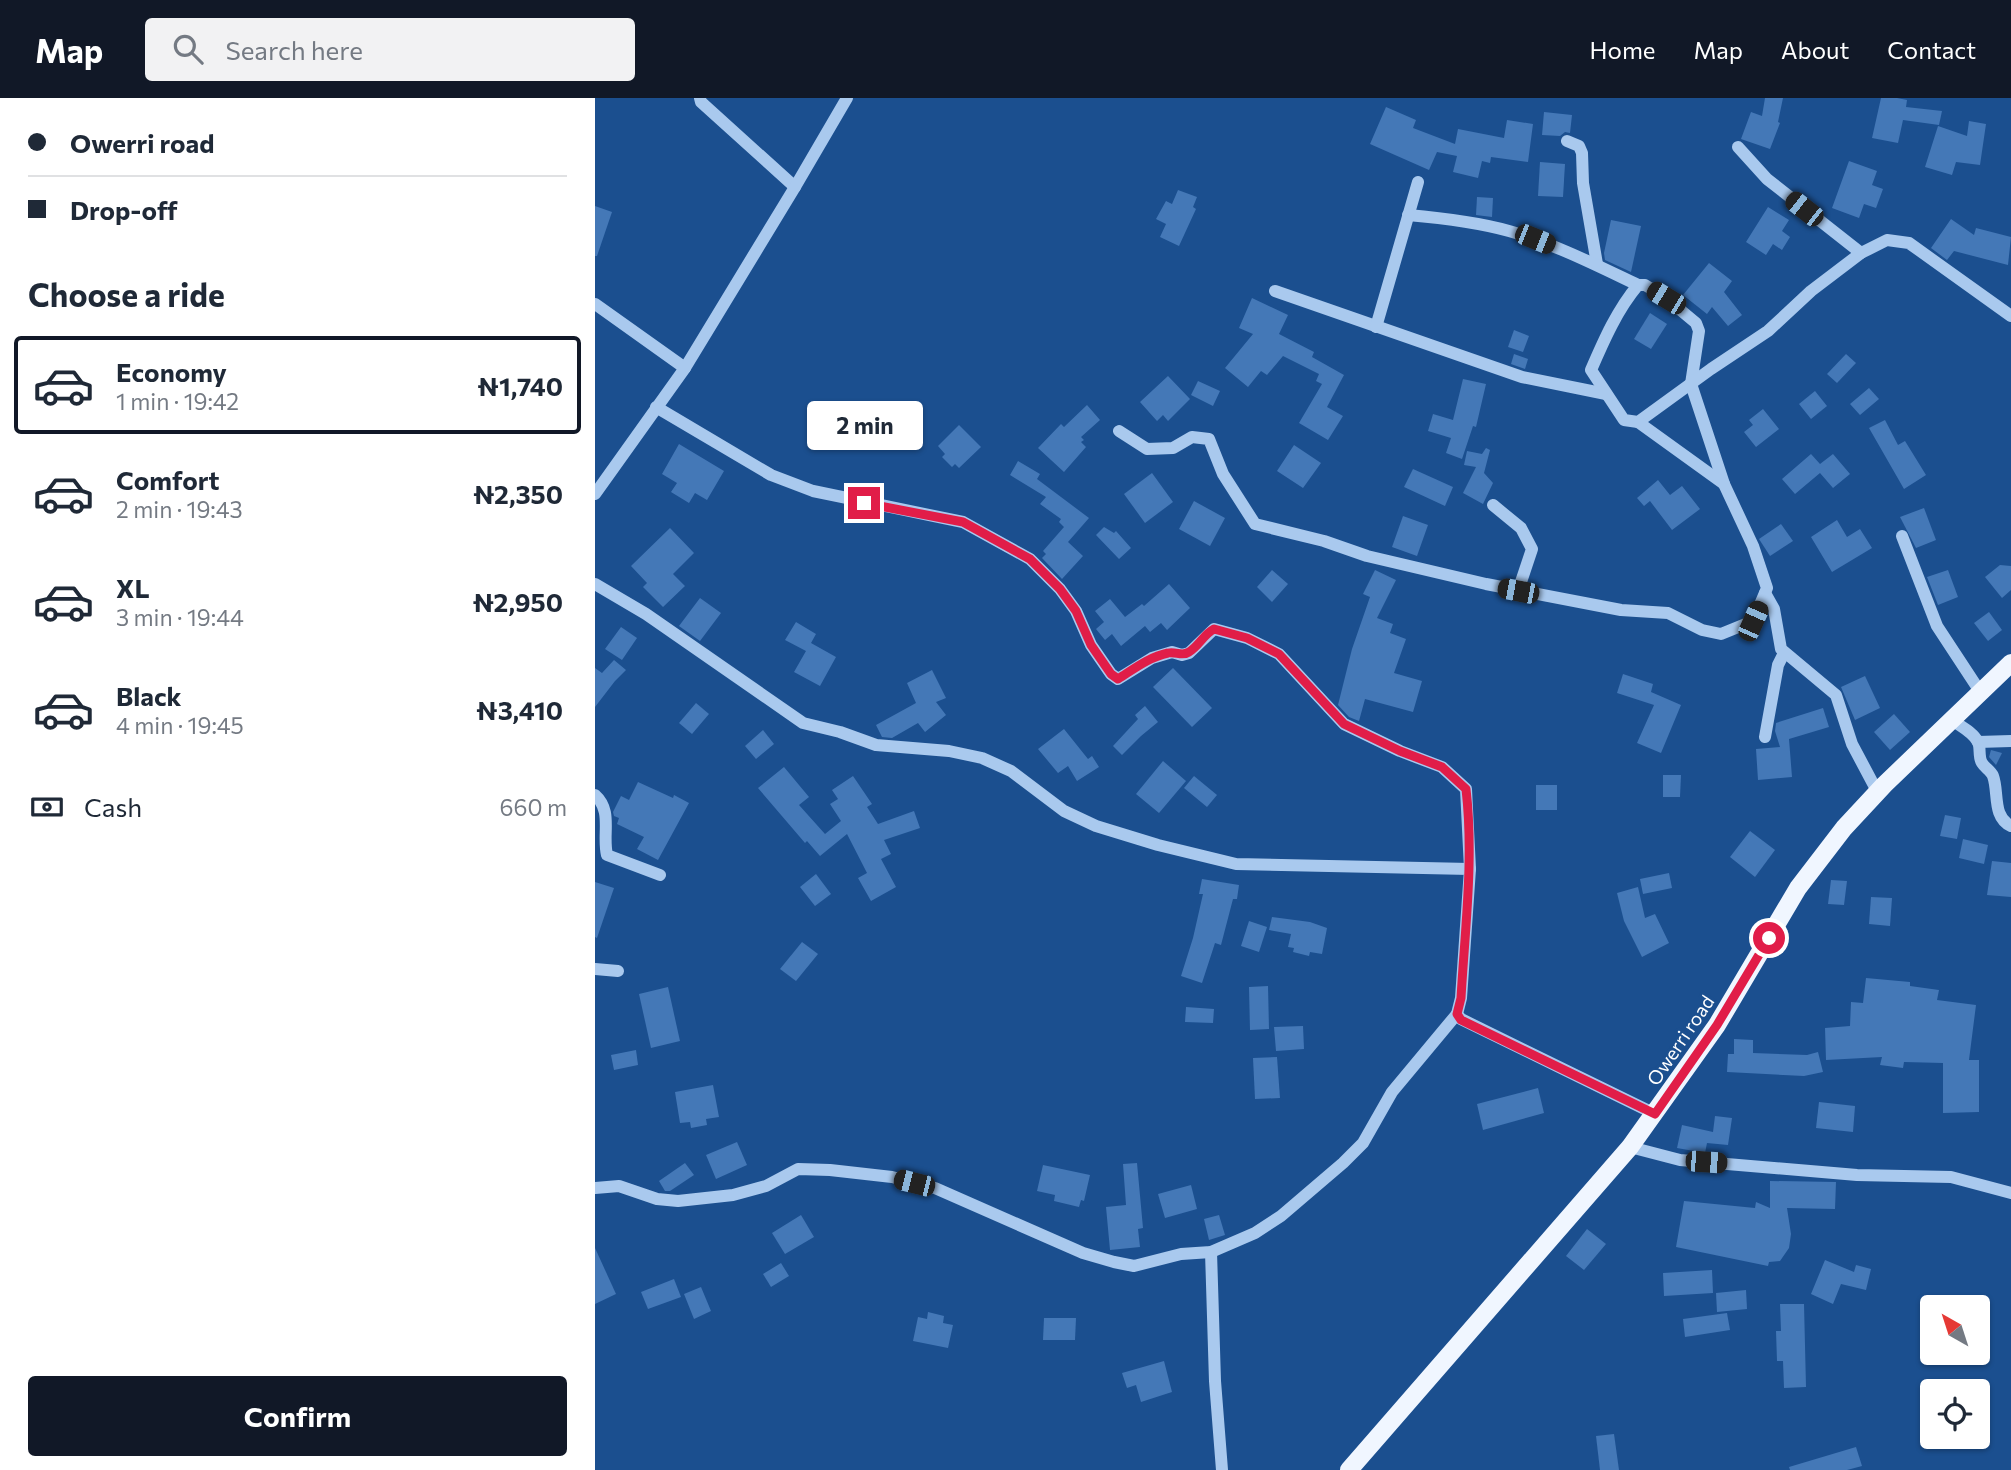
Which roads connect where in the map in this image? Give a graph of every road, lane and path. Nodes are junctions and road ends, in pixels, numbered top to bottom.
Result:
1 (700, 98) edge
2 (847, 98) edge
3 (1567, 141) dead end
4 (1738, 147) dead end
5 (1418, 182) dead end
6 (795, 187) junction
7 (1408, 215) junction
8 (1861, 253) junction
9 (1597, 264) junction
10 (1639, 285) junction
11 (1275, 291) dead end
12 (595, 304) edge
13 (2011, 316) edge
14 (1376, 327) junction
15 (685, 368) junction
16 (1691, 384) junction
17 (1606, 394) junction
18 (656, 407) junction
19 (1638, 422) junction
20 (1119, 431) dead end
21 (1724, 484) junction
22 (595, 494) edge
23 (1493, 505) dead end
24 (1902, 536) dead end
25 (595, 584) edge
26 (1518, 591) junction
27 (1765, 593) junction
28 (1784, 653) junction
29 (2011, 663) edge
30 (1981, 692) junction
31 (1952, 720) junction
32 (1765, 737) dead end
33 (2011, 741) edge
34 (1978, 743) junction
35 (1878, 793) junction
36 (595, 795) edge
37 (2011, 826) edge
38 (1471, 869) junction
39 (660, 875) dead end
40 (595, 968) edge
41 (618, 971) dead end
42 (1457, 1014) junction
43 (1655, 1114) junction
44 (1630, 1147) junction
45 (595, 1188) edge
46 (2011, 1193) edge
47 (1211, 1252) junction
48 (1221, 1470) edge
49 (1349, 1470) edge

1 - 6 street
2 - 6 street
3 - 9 street
4 - 8 street
5 - 7 street
6 - 15 street
7 - 9 street
7 - 14 street
8 - 13 street
8 - 16 street
9 - 10 street
10 - 16 street
10 - 17 street
11 - 14 street
12 - 15 street
14 - 17 street
15 - 18 street
16 - 19 street
16 - 21 street
17 - 19 street
18 - 22 street
18 - 38 street
19 - 21 street
20 - 26 street
21 - 27 street
23 - 26 street
24 - 30 street
25 - 38 street
26 - 27 street
27 - 28 street
28 - 32 street
28 - 35 street
29 - 30 main road, Owerri road
30 - 31 main road, Owerri road
31 - 34 street
31 - 35 main road, Owerri road
33 - 34 street
34 - 37 street
35 - 43 main road, Owerri road
36 - 39 street
38 - 42 street
40 - 41 street
42 - 43 street
42 - 47 street
43 - 44 main road, Owerri road
44 - 46 street
44 - 49 main road, Owerri road
45 - 47 street
47 - 48 street

